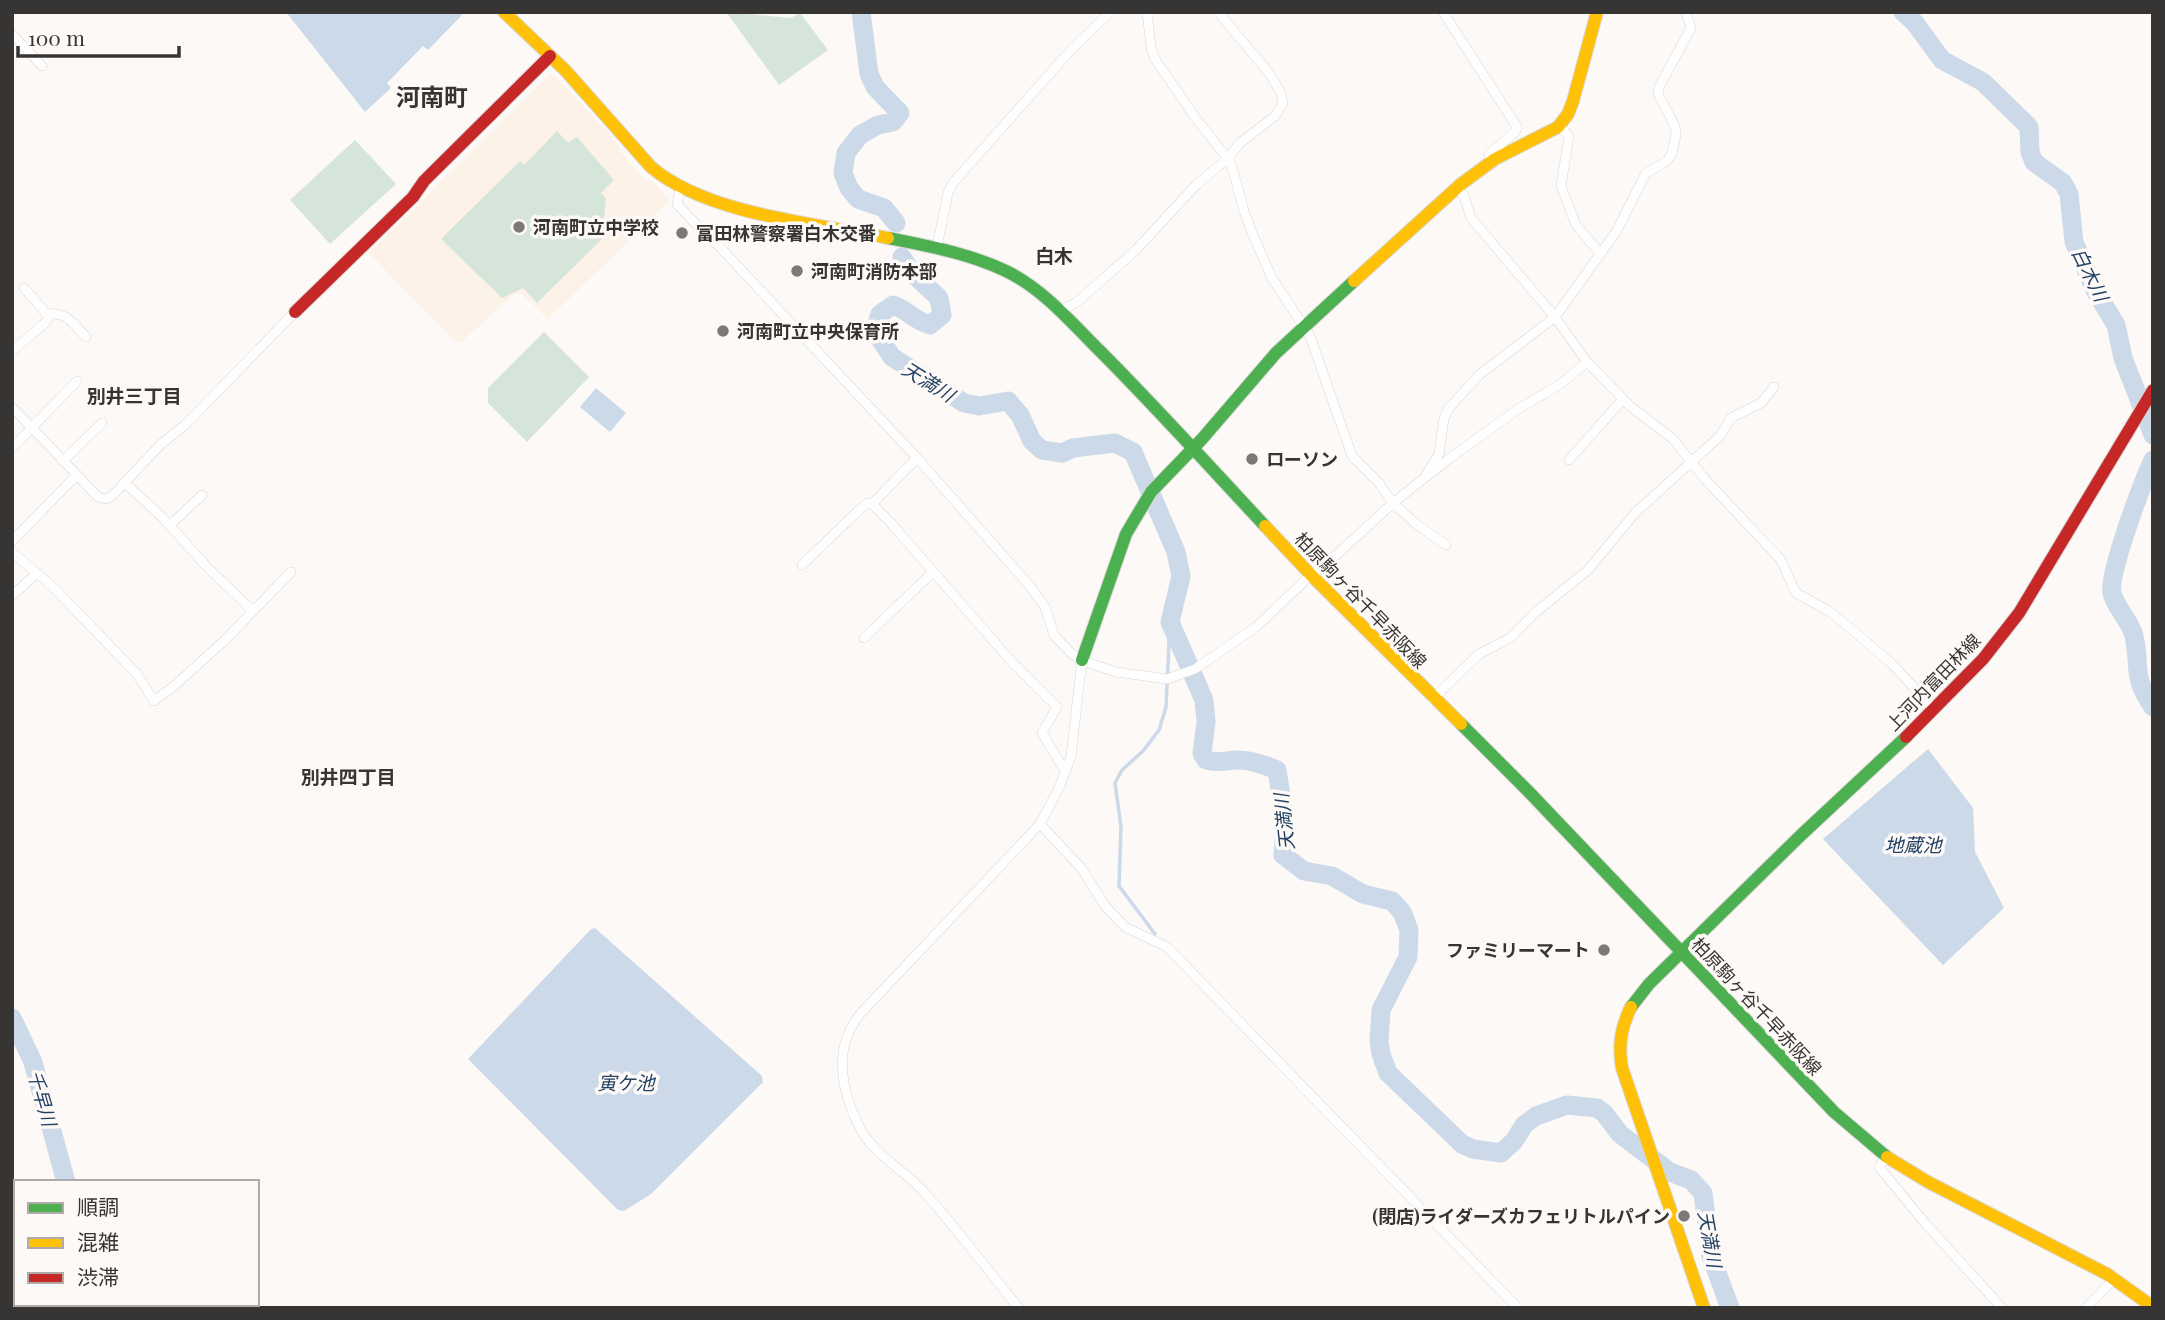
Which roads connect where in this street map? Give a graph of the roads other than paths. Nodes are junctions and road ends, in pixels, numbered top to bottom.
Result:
1 (504, 12) edge
2 (1110, 12) edge
3 (1147, 12) edge
4 (1218, 12) edge
5 (1443, 12) edge
6 (1597, 12) edge
7 (1686, 12) edge
8 (12, 34) edge
9 (550, 56) junction
10 (42, 66) dead end
11 (1559, 125) junction
12 (1228, 158) junction
13 (1491, 162) junction
14 (1457, 188) junction
15 (680, 189) junction
16 (937, 247) junction
17 (1600, 253) junction
18 (24, 288) dead end
19 (1060, 311) junction
20 (295, 312) joint
21 (51, 314) junction
22 (1555, 317) junction
23 (1305, 327) junction
24 (86, 337) dead end
25 (12, 351) edge
26 (1587, 362) junction
27 (78, 381) dead end
28 (1774, 387) dead end
29 (2153, 390) edge
30 (1623, 399) junction
31 (12, 407) edge
32 (103, 423) dead end
33 (32, 428) junction
34 (12, 448) edge
35 (1191, 449) junction
36 (917, 458) junction
37 (1569, 460) dead end
38 (63, 461) junction
39 (1692, 462) junction
40 (77, 475) junction
41 (1423, 479) junction
42 (125, 483) junction
43 (202, 495) dead end
44 (1393, 503) junction
45 (872, 504) junction
46 (170, 525) junction
47 (12, 541) edge
48 (1446, 545) dead end
49 (12, 552) edge
50 (802, 565) dead end
51 (291, 572) dead end
52 (933, 572) junction
53 (37, 573) junction
54 (1311, 575) junction
55 (12, 596) edge
56 (253, 611) junction
57 (864, 638) dead end
58 (1082, 660) junction
59 (1433, 699) junction
60 (1935, 710) junction
61 (1067, 770) junction
62 (1040, 824) junction
63 (1681, 951) junction
64 (1886, 1157) junction
65 (2114, 1279) junction
66 (2153, 1307) edge
67 (1019, 1308) edge
68 (1518, 1308) edge
69 (1704, 1308) edge
70 (2002, 1308) edge
71 (2086, 1308) edge

1 - 9 main road, 柏原駒ヶ谷千早赤阪線
2 - 16 street
3 - 12 street
4 - 12 street
5 - 13 street
6 - 11 main road
7 - 17 street
8 - 10 street
9 - 15 main road, 柏原駒ヶ谷千早赤阪線
9 - 20 main road
11 - 13 main road
11 - 17 street
12 - 19 street
12 - 23 street
13 - 14 main road
14 - 22 street
14 - 23 main road
15 - 16 main road, 柏原駒ヶ谷千早赤阪線
15 - 36 street
16 - 19 main road, 柏原駒ヶ谷千早赤阪線
17 - 22 street
18 - 21 street
19 - 35 main road, 柏原駒ヶ谷千早赤阪線
20 - 42 street
21 - 24 street
21 - 25 street
22 - 26 street
22 - 41 street
23 - 35 main road
23 - 44 street
26 - 30 street
26 - 41 street
27 - 33 street
28 - 39 street
29 - 60 main road, 上河内富田林線
30 - 37 street
30 - 39 street
31 - 33 street
32 - 38 street
33 - 34 street
33 - 38 street
35 - 54 main road, 柏原駒ヶ谷千早赤阪線
35 - 58 main road
36 - 45 street
36 - 58 street
38 - 40 street
39 - 59 street
39 - 60 street
40 - 42 street
40 - 47 street
41 - 44 street
42 - 46 street
43 - 46 street
44 - 48 street
44 - 54 street
45 - 50 street
45 - 52 street
46 - 56 street
49 - 53 street
51 - 56 street
52 - 57 street
52 - 61 street
53 - 55 street
53 - 56 street
54 - 58 street
54 - 59 main road, 柏原駒ヶ谷千早赤阪線
58 - 61 street
59 - 63 main road, 柏原駒ヶ谷千早赤阪線
60 - 63 main road, 上河内富田林線
61 - 62 street
62 - 67 street
62 - 68 street
63 - 64 main road, 柏原駒ヶ谷千早赤阪線
63 - 69 main road, 上河内富田林線
64 - 65 main road, 柏原駒ヶ谷千早赤阪線
64 - 70 street
65 - 66 main road, 柏原駒ヶ谷千早赤阪線
65 - 71 street

